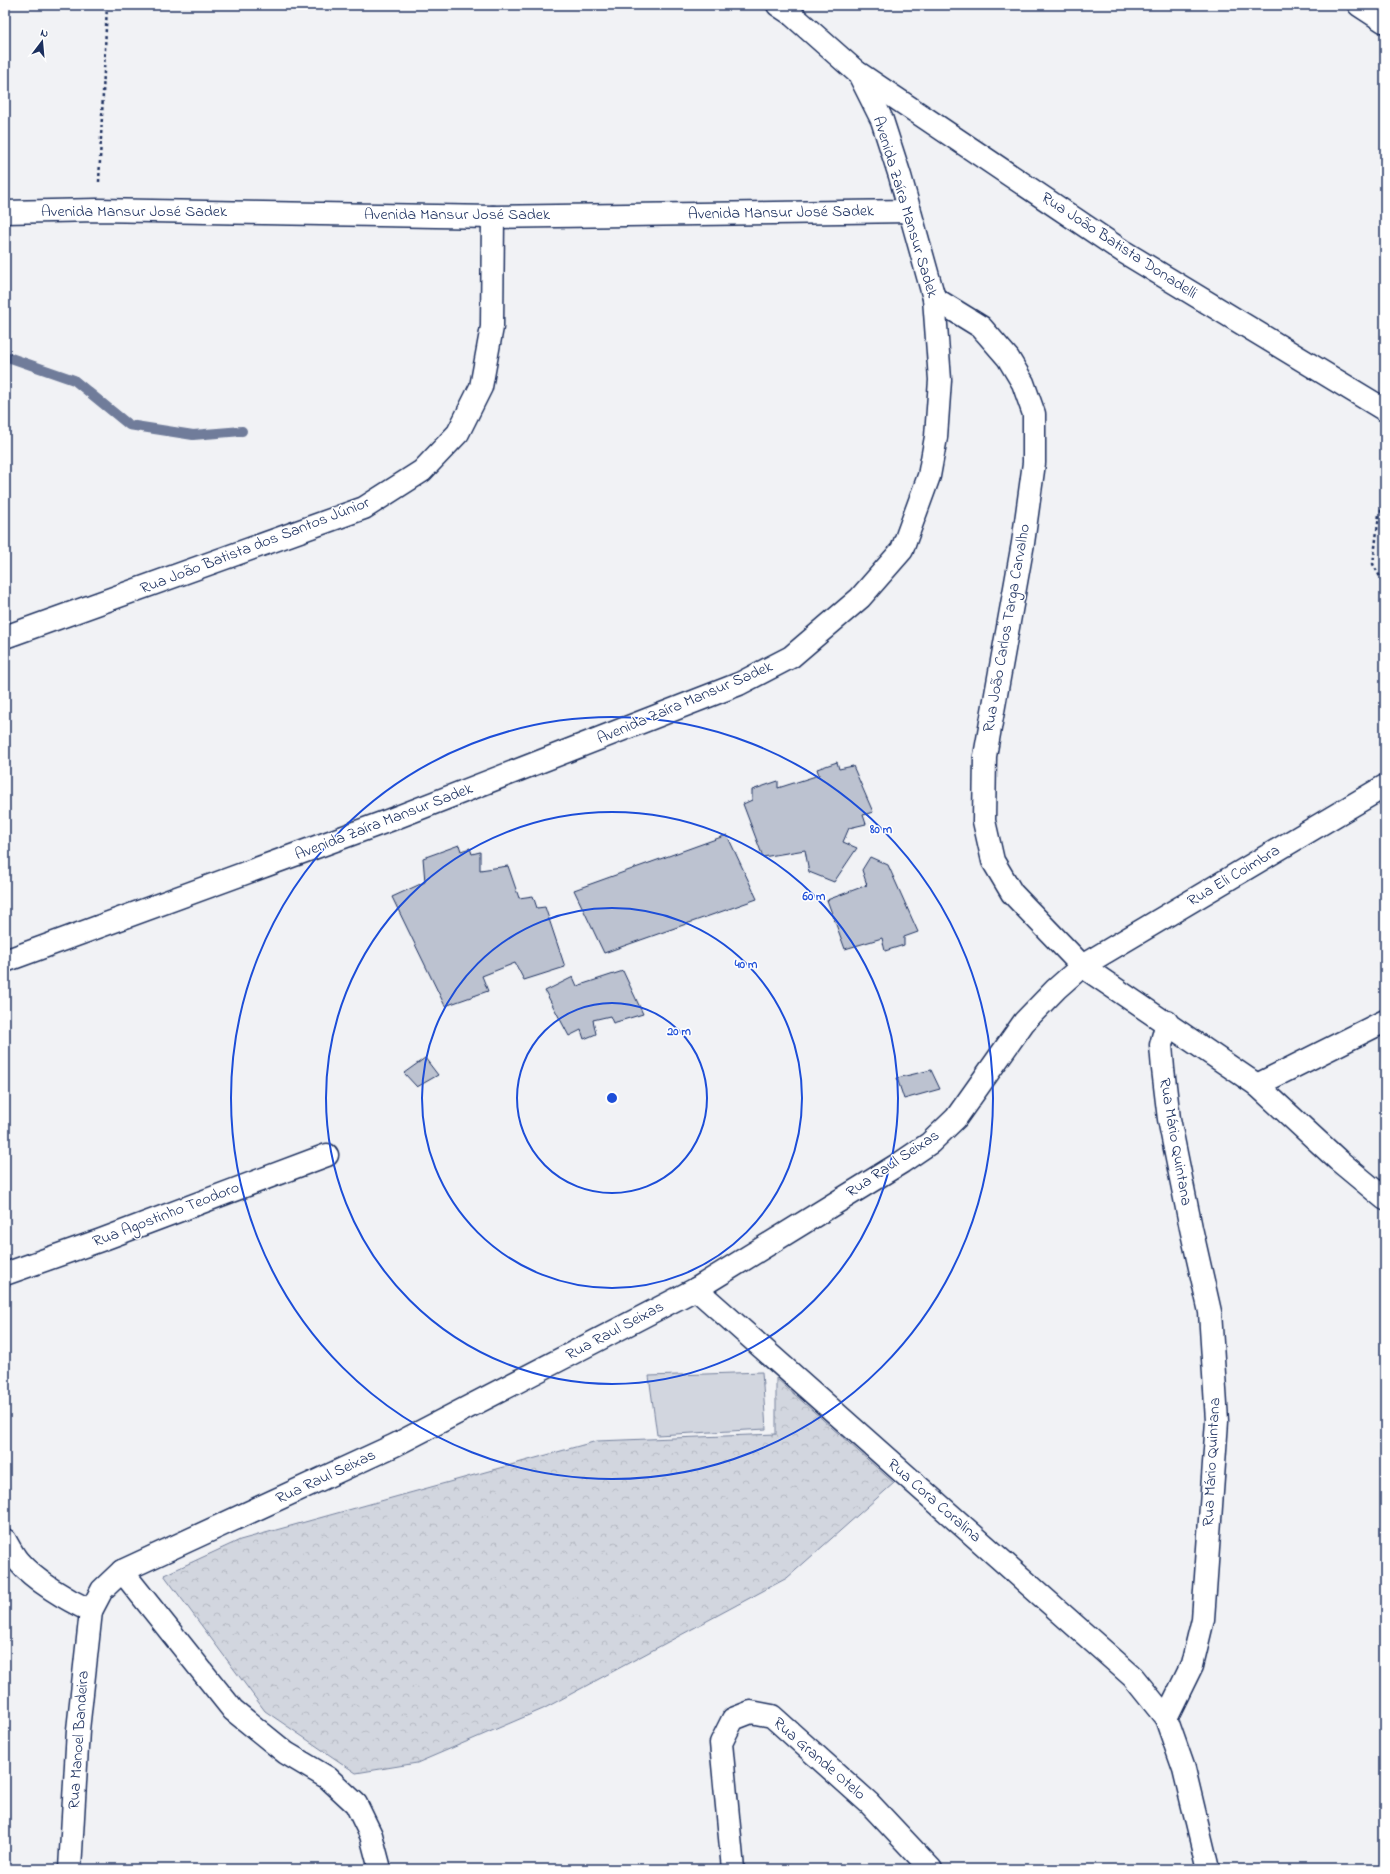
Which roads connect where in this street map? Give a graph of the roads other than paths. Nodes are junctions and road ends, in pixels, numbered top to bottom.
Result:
1 (778, 5) edge
2 (1359, 5) edge
3 (1385, 22) edge
4 (859, 74) junction
5 (910, 211) junction
6 (5, 212) edge
7 (493, 217) junction
8 (934, 298) junction
9 (1385, 410) edge
10 (5, 637) edge
11 (1385, 786) edge
12 (5, 961) edge
13 (1082, 966) junction
14 (1385, 1021) edge
15 (1166, 1022) junction
16 (1257, 1085) junction
17 (327, 1155) dead end
18 (1385, 1199) edge
19 (5, 1274) edge
20 (696, 1289) junction
21 (5, 1540) edge
22 (122, 1571) junction
23 (91, 1611) junction
24 (1166, 1718) junction
25 (70, 1869) edge
26 (380, 1869) edge
27 (733, 1869) edge
28 (931, 1869) edge
29 (1208, 1869) edge

1 - 4 street, Avenida Zaíra Mansur Sadek
2 - 3 street
4 - 5 street, Avenida Zaíra Mansur Sadek
4 - 9 street, Rua João Batista Donadelli
5 - 7 street, Avenida Mansur José Sadek
5 - 8 street, Avenida Zaíra Mansur Sadek
6 - 7 street, Avenida Mansur José Sadek
7 - 10 street, Rua João Batista dos Santos Júnior
8 - 12 street, Avenida Zaíra Mansur Sadek
8 - 13 street, Rua João Carlos Targa Carvalho
11 - 13 street, Rua Eli Coimbra
13 - 15 street, Rua João Carlos Targa Carvalho
13 - 20 street, Rua Raul Seixas
14 - 16 street
15 - 16 street, Rua João Carlos Targa Carvalho
15 - 24 street, Rua Mário Quintana
16 - 18 street, Rua João Carlos Targa Carvalho
17 - 19 street, Rua Agostinho Teodoro
20 - 22 street, Rua Raul Seixas
20 - 24 street, Rua Cora Coralina
21 - 23 street
22 - 23 street, Rua Raul Seixas
22 - 26 street
23 - 25 street, Rua Manoel Bandeira
24 - 29 street
27 - 28 street, Rua Grande Otelo

